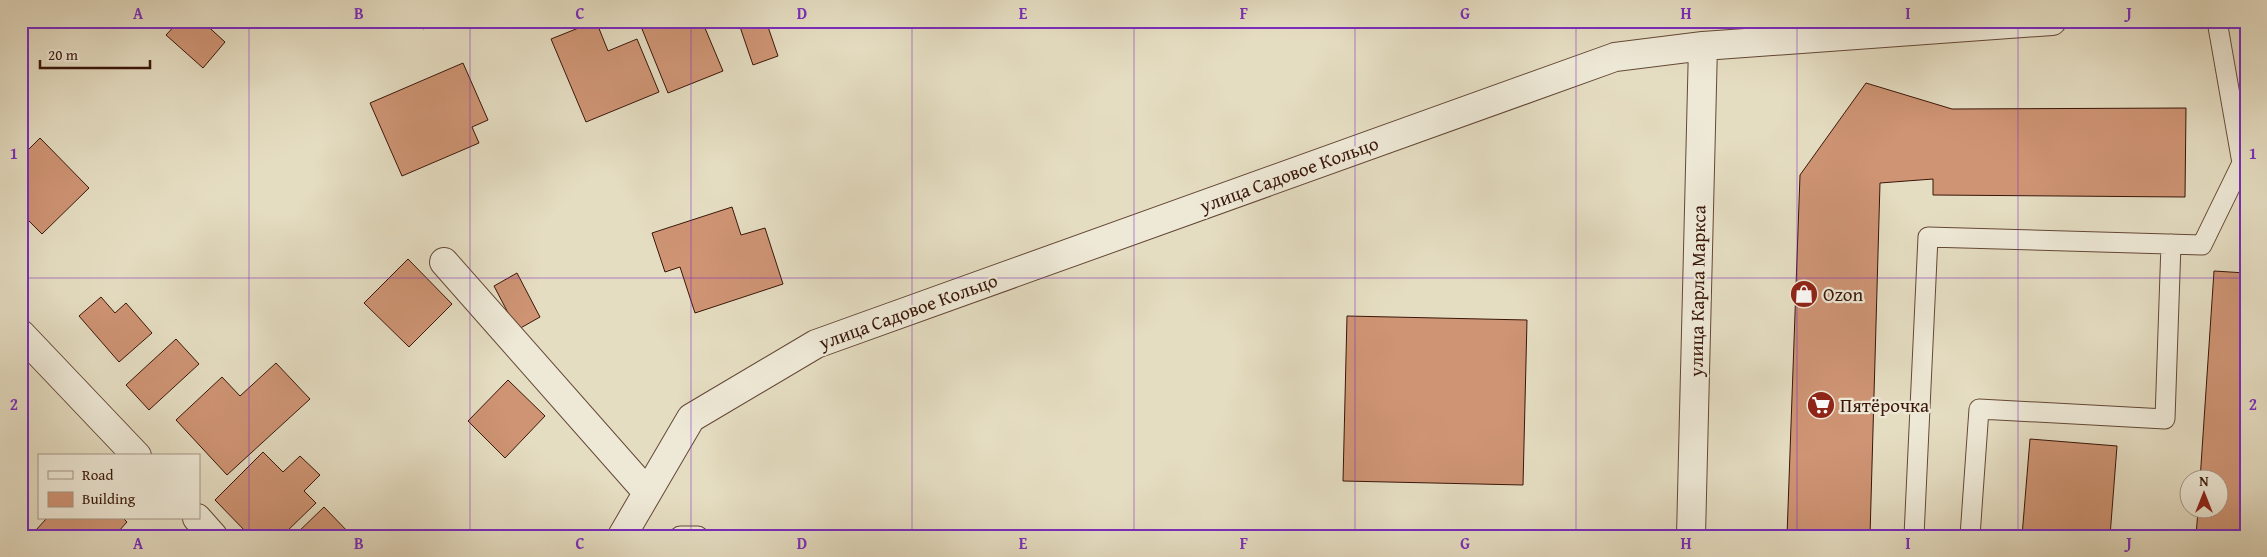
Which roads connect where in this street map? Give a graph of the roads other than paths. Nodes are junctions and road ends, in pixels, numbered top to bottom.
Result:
1 (2052, 21) edge
2 (2217, 21) edge
3 (1991, 24) edge
4 (1703, 46) junction
5 (2244, 162) edge
6 (2171, 244) junction
7 (444, 262) dead end
8 (21, 334) edge
9 (135, 454) edge
10 (648, 492) junction
11 (199, 520) edge
12 (213, 536) edge
13 (622, 536) edge
14 (680, 536) edge
15 (698, 536) edge
16 (1691, 536) edge
17 (1914, 536) edge
18 (1970, 536) edge

1 - 3 street, улица Садовое Кольцо
2 - 5 lane
3 - 4 street, улица Садовое Кольцо
4 - 10 street, улица Садовое Кольцо
4 - 16 street, улица Карла Маркса
5 - 6 lane
6 - 17 lane
6 - 18 lane
7 - 10 street
8 - 9 street
10 - 13 street, улица Садовое Кольцо
11 - 12 street
14 - 15 lane

